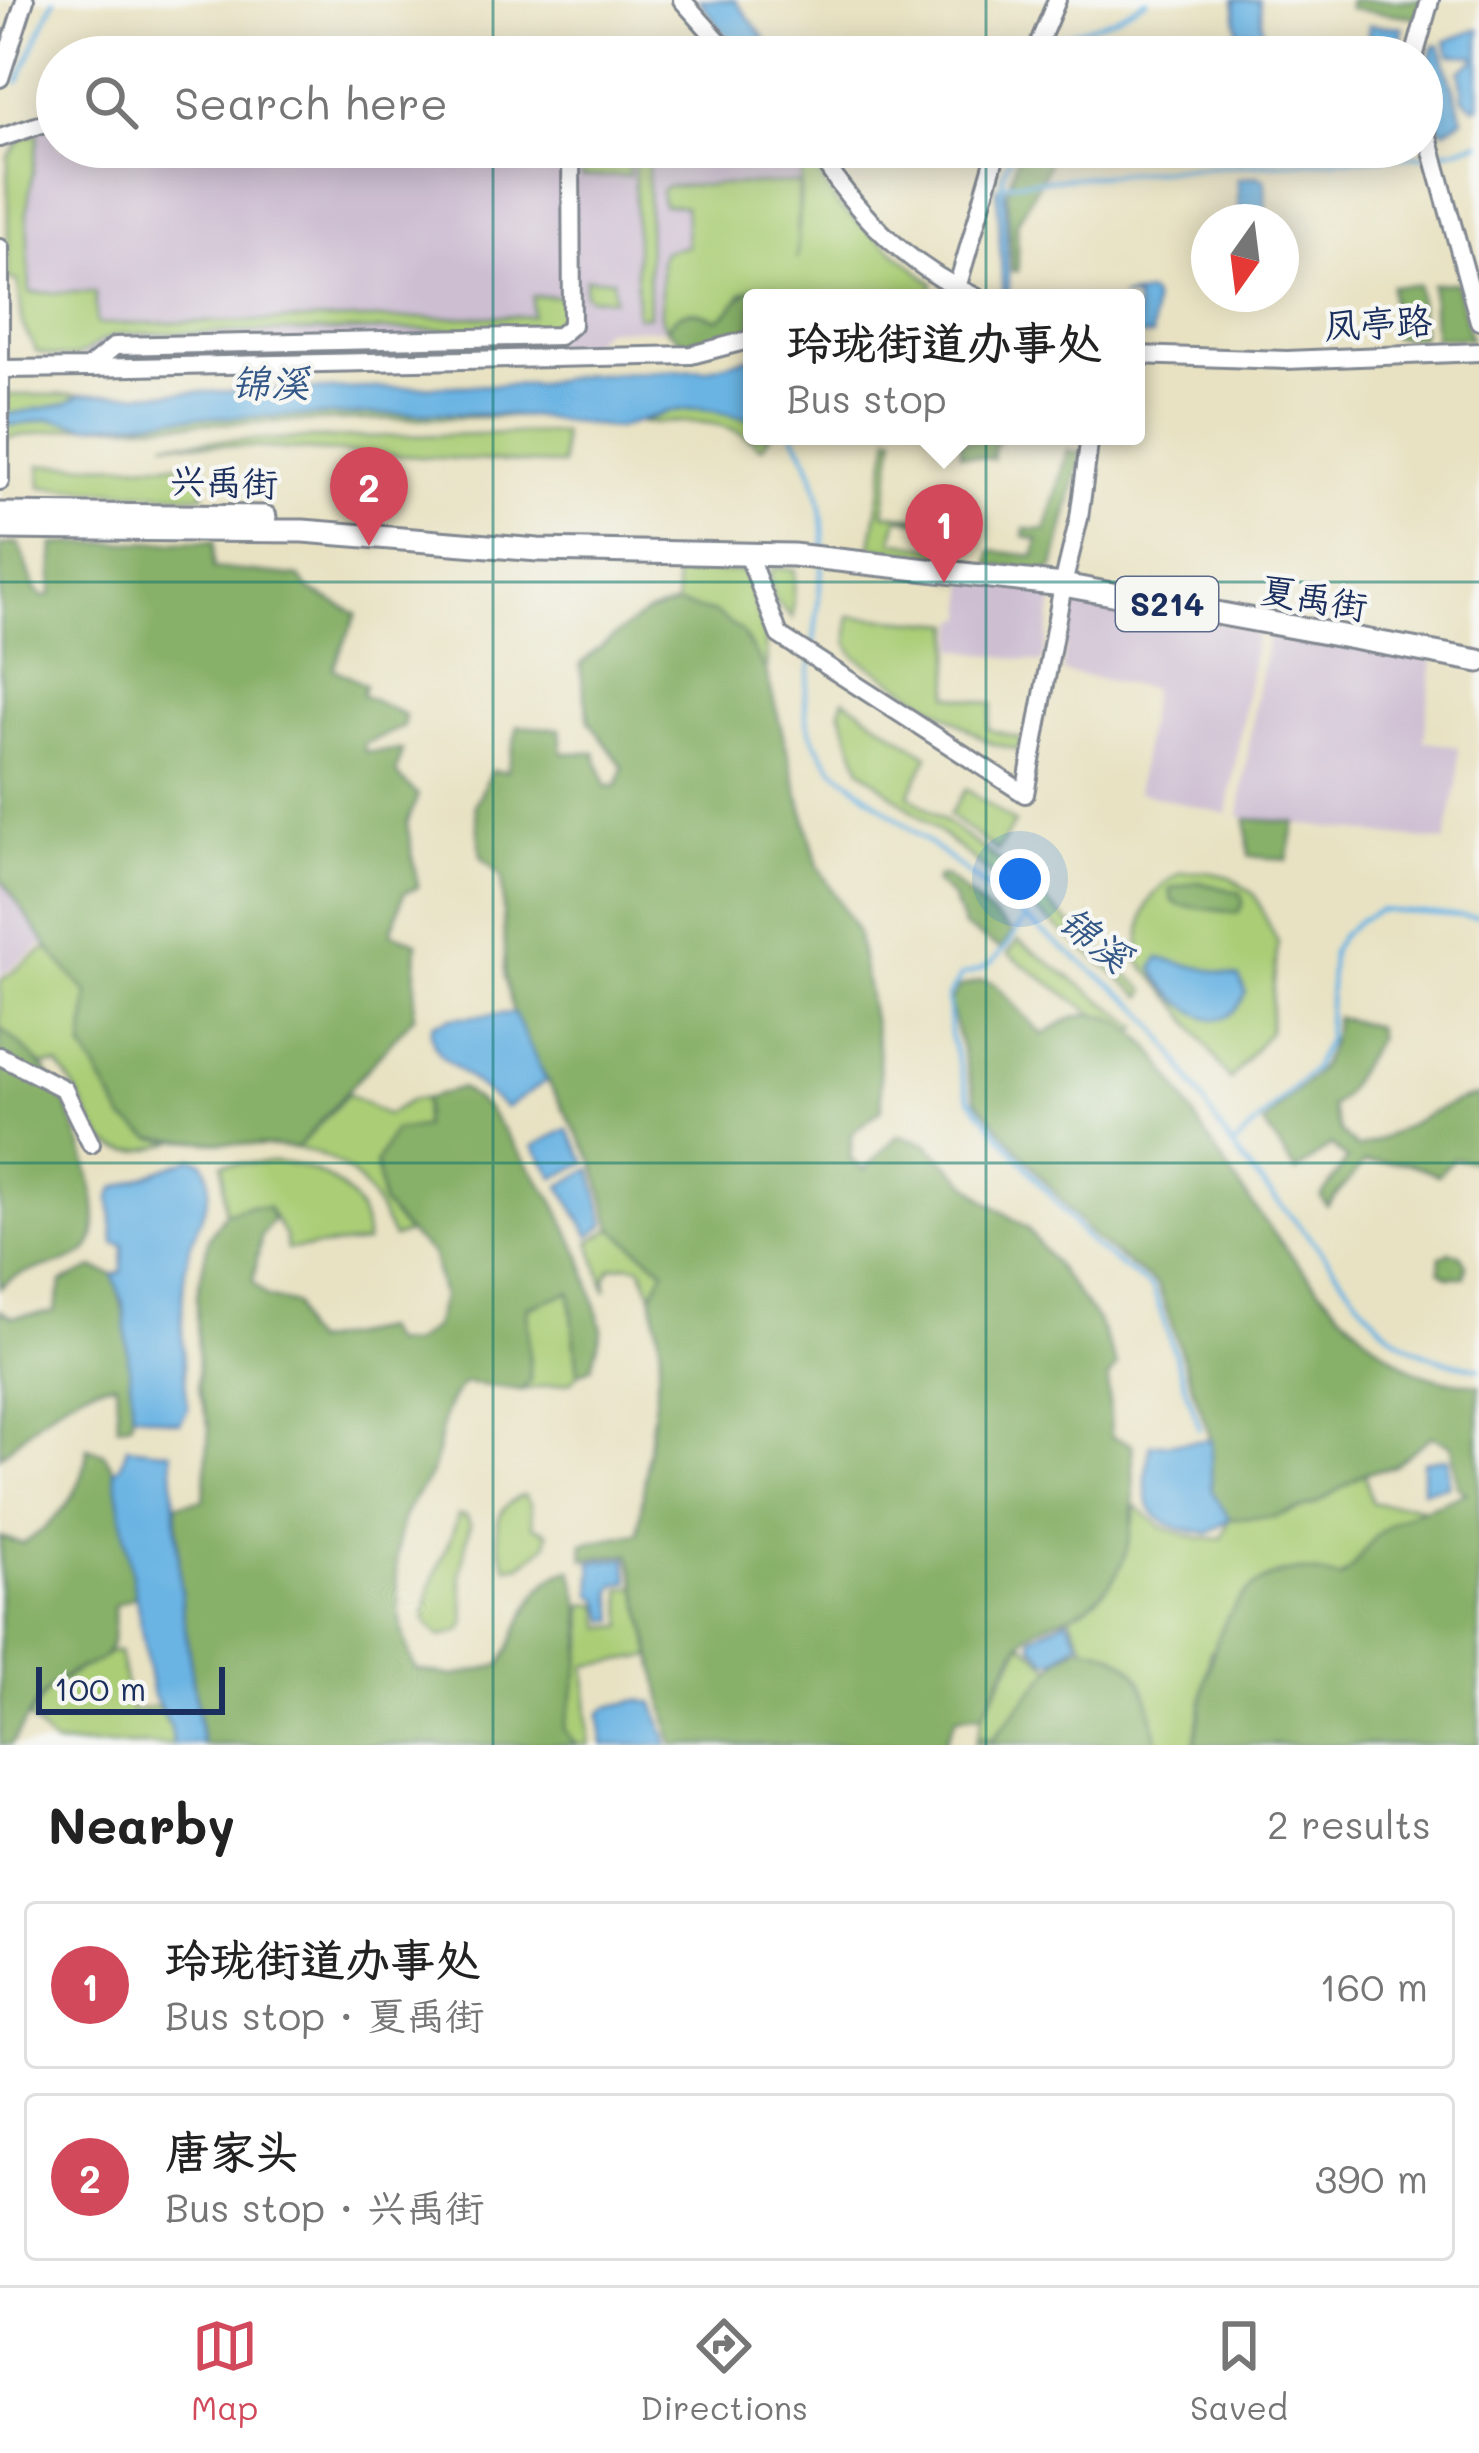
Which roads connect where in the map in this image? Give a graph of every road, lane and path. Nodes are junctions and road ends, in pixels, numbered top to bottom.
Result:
1 (25, 0) edge
2 (682, 0) edge
3 (1057, 0) edge
4 (1430, 0) edge
5 (714, 36) edge
6 (1042, 36) edge
7 (1420, 36) edge
8 (0, 78) edge
9 (36, 126) edge
10 (0, 138) edge
11 (572, 168) edge
12 (828, 168) edge
13 (993, 168) edge
14 (1437, 168) edge
15 (0, 248) edge
16 (1, 287) edge
17 (955, 289) edge
18 (965, 289) edge
19 (1479, 321) edge
20 (743, 341) edge
21 (1479, 352) edge
22 (1145, 355) edge
23 (88, 368) junction
24 (3, 375) edge
25 (3, 444) edge
26 (1089, 445) edge
27 (0, 481) edge
28 (0, 514) edge
29 (0, 528) edge
30 (660, 552) junction
31 (747, 552) junction
32 (1063, 585) junction
33 (1479, 661) edge
34 (0, 1056) edge
35 (91, 1144) dead end

1 - 8 street
2 - 5 street
3 - 6 street
4 - 7 street
9 - 10 street
11 - 23 street
12 - 17 street
13 - 18 street
14 - 19 street
15 - 16 street
16 - 24 street
20 - 23 street
21 - 22 street, 凤亭路
23 - 24 street
24 - 25 street
25 - 27 street
26 - 32 street
28 - 30 main road, 兴禹街 / S214
29 - 30 main road, 兴禹街 / S214
30 - 31 main road, 兴禹街 / S214
31 - 32 main road, 夏禹街 / S214
31 - 32 street
32 - 33 main road, 夏禹街 / S214
34 - 35 street

